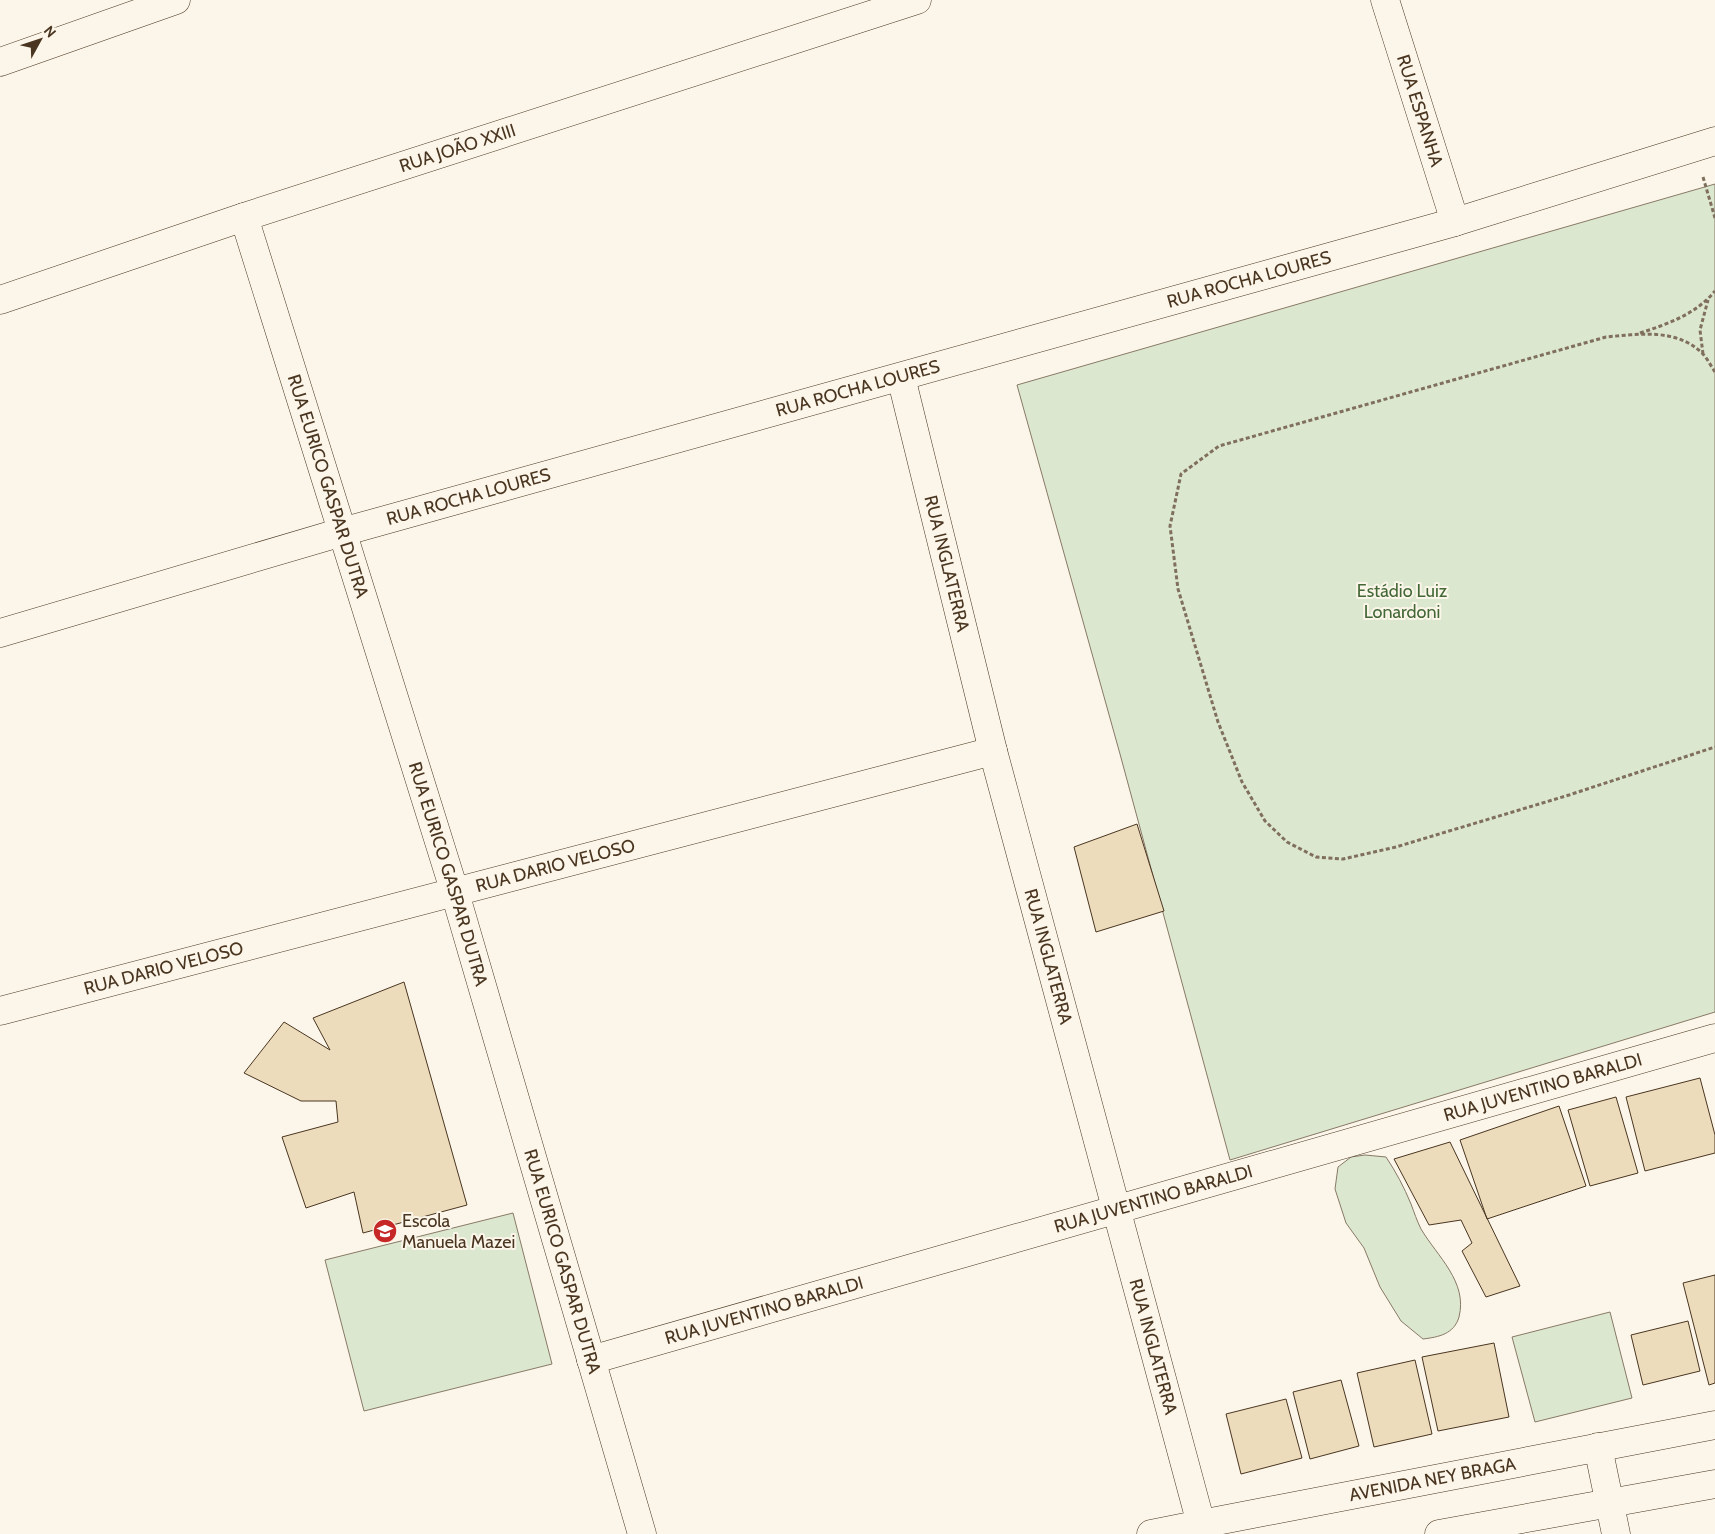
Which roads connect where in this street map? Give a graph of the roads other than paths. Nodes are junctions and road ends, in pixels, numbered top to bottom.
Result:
1 (176, 0) edge
2 (917, 0) edge
3 (1385, 0) edge
4 (0, 62) edge
5 (1704, 145) edge
6 (244, 217) junction
7 (1455, 222) junction
8 (0, 300) edge
9 (900, 377) junction
10 (342, 532) junction
11 (0, 633) edge
12 (993, 751) junction
13 (455, 893) junction
14 (0, 1011) edge
15 (1715, 1038) edge
16 (1116, 1208) junction
17 (591, 1360) junction
18 (1715, 1425) edge
19 (1598, 1447) junction
20 (1715, 1484) edge
21 (1609, 1503) junction
22 (1202, 1529) edge
23 (642, 1534) edge
24 (1151, 1534) edge
25 (1439, 1534) edge
26 (1616, 1534) edge

1 - 4 street
2 - 6 street, RUA JOÃO XXIII
3 - 7 street, RUA ESPANHA
5 - 7 street, RUA ROCHA LOURES
6 - 8 street, RUA JOÃO XXIII
6 - 10 street, RUA EURICO GASPAR DUTRA
7 - 9 street, RUA ROCHA LOURES
9 - 10 street, RUA ROCHA LOURES
9 - 12 street, RUA INGLATERRA
10 - 11 street, RUA ROCHA LOURES
10 - 13 street, RUA EURICO GASPAR DUTRA
12 - 13 street, RUA DARIO VELOSO
12 - 16 street, RUA INGLATERRA
13 - 14 street, RUA DARIO VELOSO
13 - 17 street, RUA EURICO GASPAR DUTRA
15 - 16 street, RUA JUVENTINO BARALDI
16 - 17 street, RUA JUVENTINO BARALDI
16 - 22 street, RUA INGLATERRA
17 - 23 street, RUA EURICO GASPAR DUTRA
18 - 19 street, AVENIDA NEY BRAGA
19 - 21 street
19 - 22 street, AVENIDA NEY BRAGA
20 - 21 street
21 - 25 street
21 - 26 street
22 - 24 street, AVENIDA NEY BRAGA

